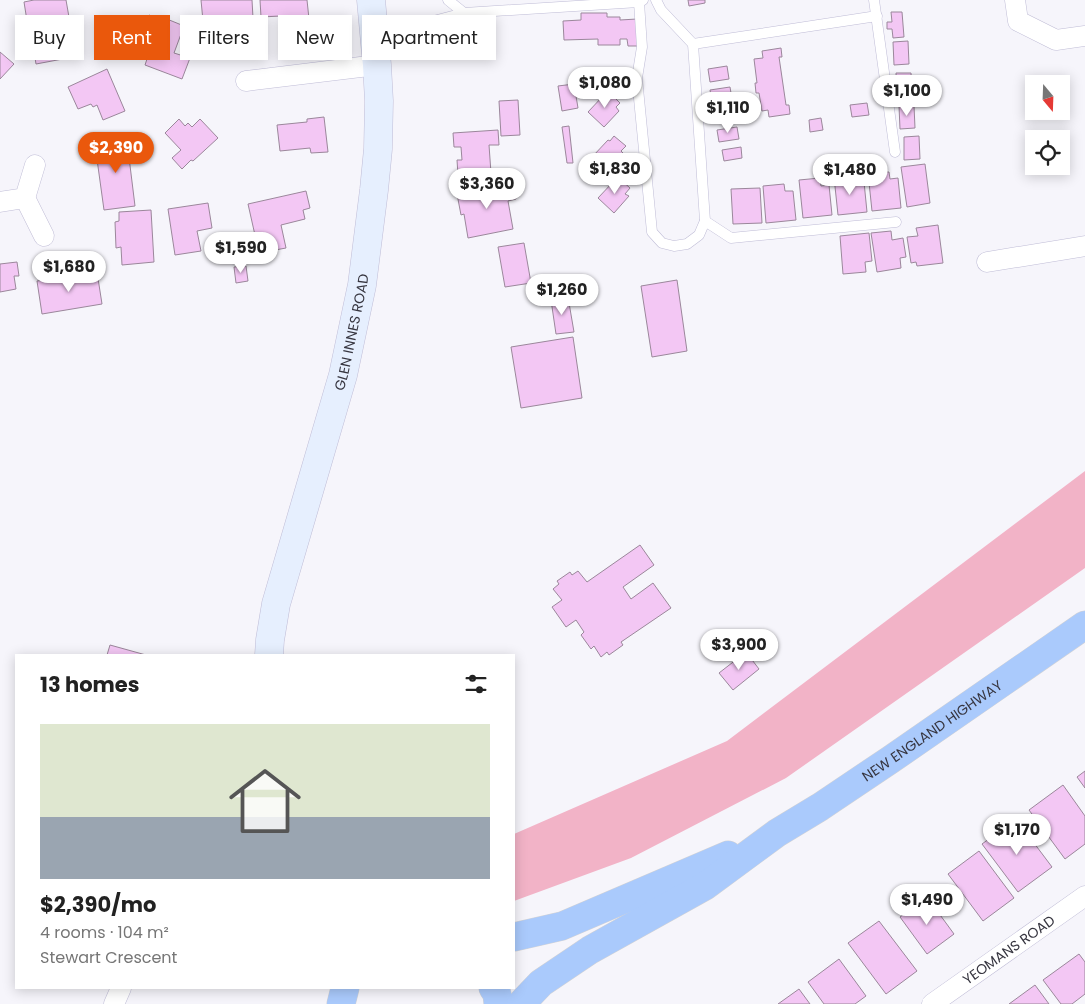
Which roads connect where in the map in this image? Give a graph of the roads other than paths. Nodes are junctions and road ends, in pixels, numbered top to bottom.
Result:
1 (371, 0) edge
2 (448, 0) edge
3 (656, 0) edge
4 (874, 0) edge
5 (1015, 0) edge
6 (641, 1) edge
7 (464, 13) junction
8 (373, 15) edge
9 (456, 15) edge
10 (877, 16) junction
11 (1085, 36) edge
12 (693, 44) junction
13 (377, 60) edge
14 (377, 66) junction
15 (246, 80) dead end
16 (895, 152) dead end
17 (35, 165) dead end
18 (25, 198) junction
19 (0, 202) edge
20 (705, 221) junction
21 (896, 222) dead end
22 (44, 236) dead end
23 (1085, 246) edge
24 (987, 262) dead end
25 (1085, 625) edge
26 (269, 654) edge
27 (777, 833) junction
28 (1085, 896) edge
29 (515, 937) edge
30 (121, 989) edge
31 (345, 989) edge
32 (494, 989) edge
33 (114, 1004) edge
34 (340, 1004) edge
35 (498, 1004) edge
36 (521, 1004) edge
37 (932, 1004) edge

1 - 8 main road, GLEN INNES ROAD
2 - 7 lane
3 - 12 lane
4 - 10 lane
5 - 11 street
6 - 7 lane
6 - 20 lane
7 - 9 lane
10 - 12 lane
10 - 16 lane
12 - 20 lane
13 - 14 main road, GLEN INNES ROAD
14 - 15 street
14 - 26 main road, GLEN INNES ROAD
17 - 18 street
18 - 19 street
18 - 22 street
20 - 21 lane
23 - 24 street
25 - 27 highway, NEW ENGLAND HIGHWAY
27 - 29 highway, NEW ENGLAND HIGHWAY
27 - 36 highway, NEW ENGLAND HIGHWAY
28 - 37 street, YEOMANS ROAD
30 - 33 street
31 - 34 highway
32 - 35 highway

